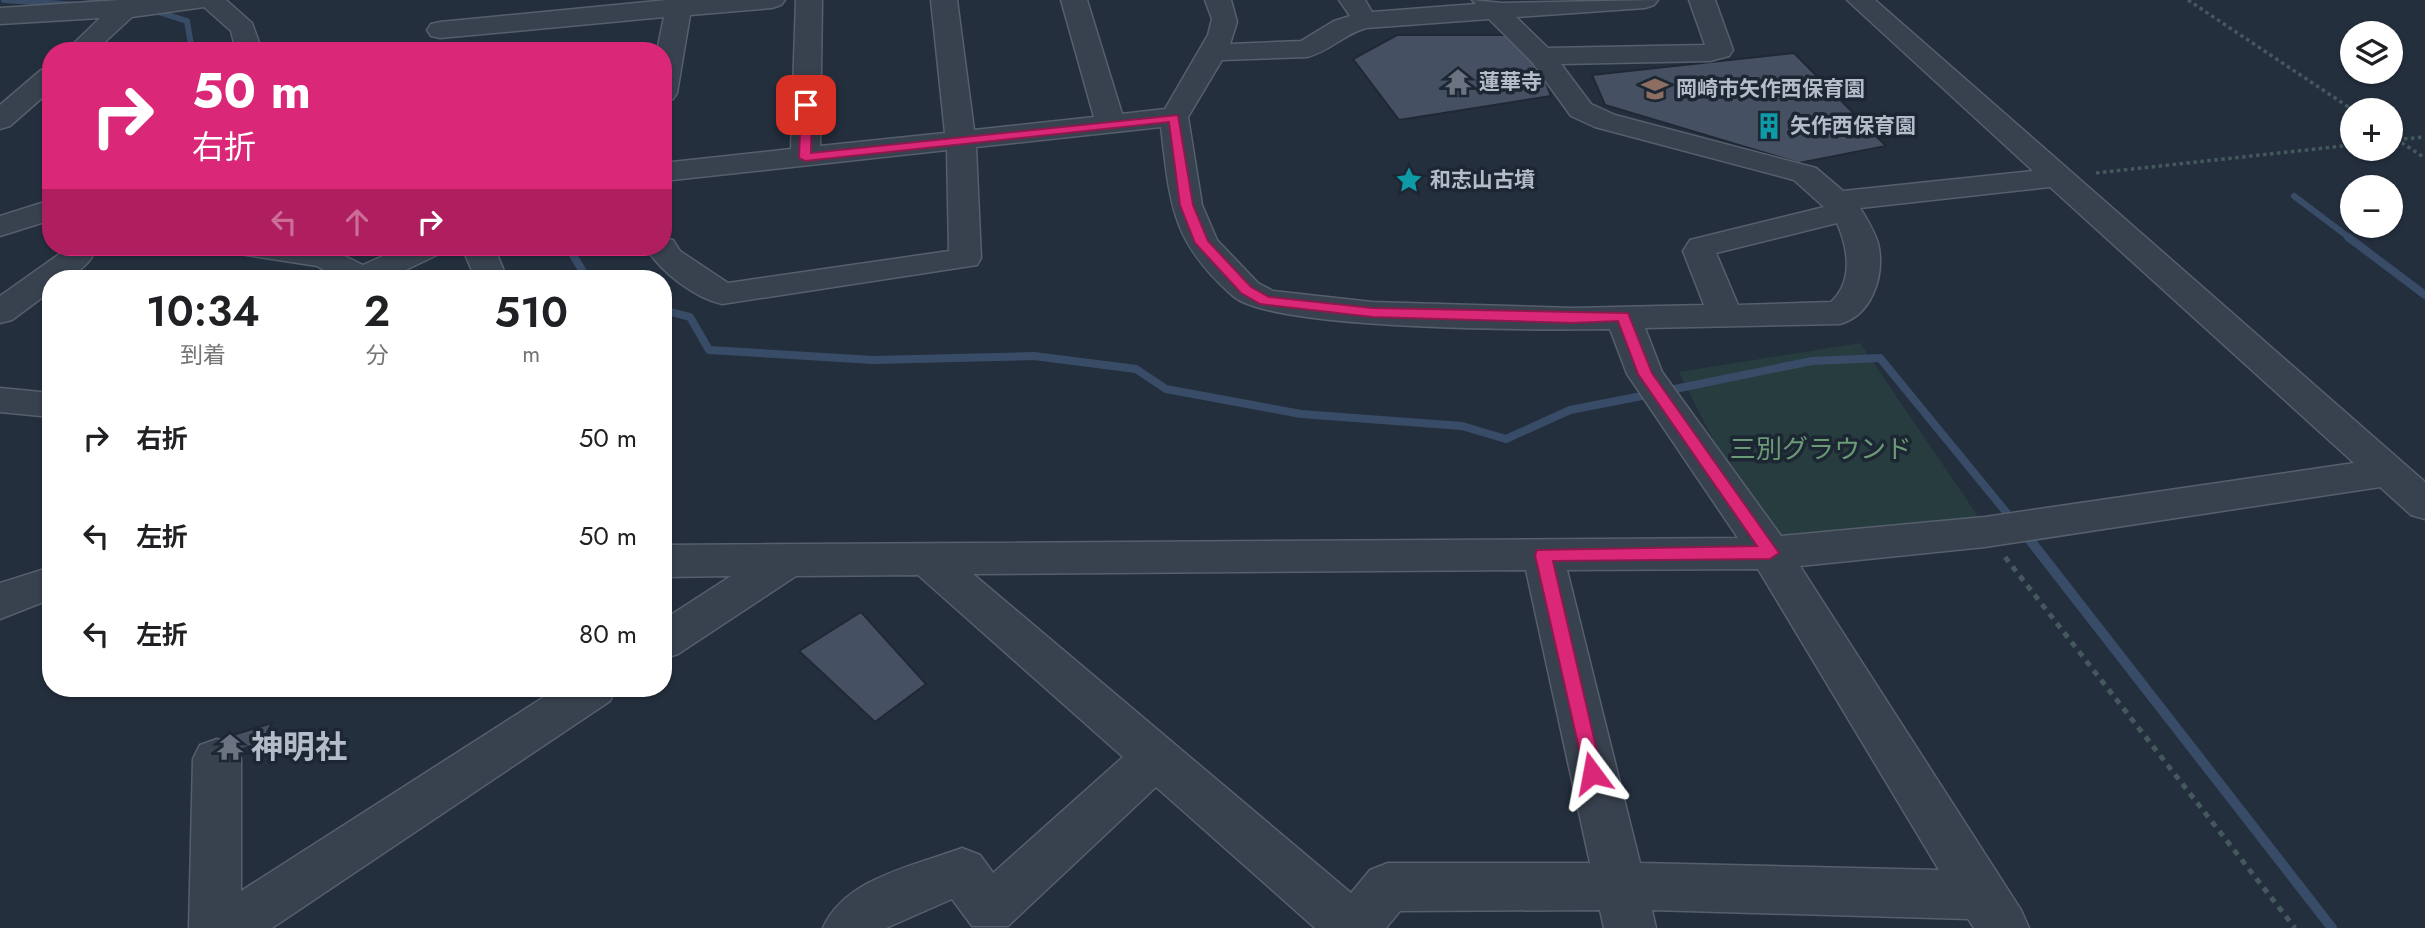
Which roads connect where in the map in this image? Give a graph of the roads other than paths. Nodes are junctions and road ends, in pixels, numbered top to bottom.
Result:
1 (202, 0) edge
2 (211, 0) edge
3 (448, 0) edge
4 (772, 0) edge
5 (809, 0) edge
6 (944, 0) edge
7 (1074, 0) edge
8 (1218, 0) edge
9 (1645, 0) edge
10 (1860, 0) edge
11 (1695, 2) edge
12 (131, 5) edge
13 (680, 5) edge
14 (1489, 5) edge
15 (0, 8) edge
16 (1359, 10) edge
17 (39, 14) junction
18 (0, 16) edge
19 (436, 41) edge
20 (89, 42) edge
21 (247, 42) edge
22 (672, 46) edge
23 (1210, 53) junction
24 (1541, 56) junction
25 (42, 78) edge
26 (0, 81) edge
27 (42, 83) edge
28 (1174, 117) junction
29 (0, 120) edge
30 (1111, 125) junction
31 (961, 142) junction
32 (805, 158) junction
33 (672, 171) edge
34 (2057, 177) junction
35 (1842, 206) junction
36 (42, 211) edge
37 (3, 220) edge
38 (323, 256) edge
39 (409, 256) edge
40 (667, 256) edge
41 (76, 257) dead end
42 (58, 270) edge
43 (348, 270) edge
44 (379, 270) edge
45 (42, 282) edge
46 (0, 312) edge
47 (1725, 314) junction
48 (1623, 317) junction
49 (0, 400) edge
50 (42, 404) edge
51 (2388, 472) junction
52 (2425, 505) edge
53 (1770, 553) junction
54 (1543, 555) junction
55 (791, 558) junction
56 (927, 559) junction
57 (672, 561) edge
58 (42, 585) edge
59 (0, 602) edge
60 (672, 636) edge
61 (580, 697) edge
62 (1157, 756) junction
63 (217, 759) dead end
64 (1625, 907) edge
65 (1993, 911) edge
66 (215, 928) edge
67 (228, 928) edge
68 (849, 928) edge
69 (1354, 928) edge

1 - 12 street
2 - 21 street
3 - 19 street
4 - 13 street
5 - 32 street
6 - 31 street
7 - 30 street
8 - 23 street
9 - 14 street
10 - 34 street
11 - 24 street
12 - 17 street
12 - 20 street
13 - 19 street
13 - 22 street
14 - 16 street
14 - 24 street
15 - 17 street
16 - 23 street
17 - 18 street
23 - 28 street
24 - 35 street
25 - 26 street
27 - 29 street
28 - 30 street
28 - 48 street
30 - 31 street
31 - 32 street
31 - 40 street
32 - 33 street
34 - 35 street
34 - 51 street
35 - 47 street
35 - 47 street
36 - 37 street
38 - 43 street
39 - 44 street
41 - 42 street
45 - 46 street
47 - 48 street
48 - 53 street
49 - 50 street
51 - 52 street
51 - 53 street
53 - 54 street
53 - 65 street
54 - 56 street
54 - 64 street
55 - 56 street
55 - 57 street
55 - 60 street
56 - 62 street
58 - 59 street
61 - 67 street
62 - 68 street
62 - 69 street
63 - 66 street
64 - 65 street
64 - 69 street

